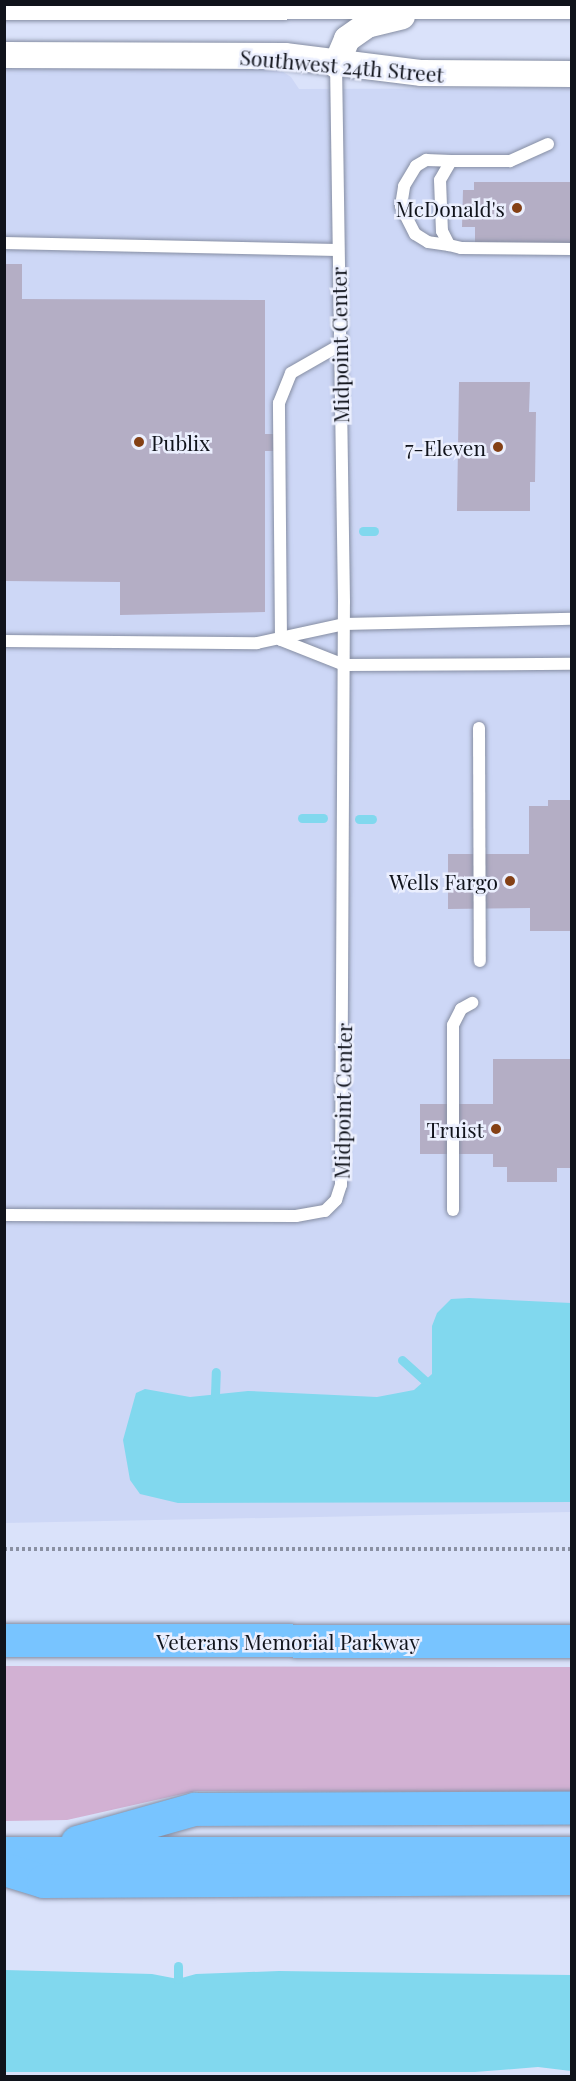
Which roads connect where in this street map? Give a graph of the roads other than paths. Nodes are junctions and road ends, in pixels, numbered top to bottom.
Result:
1 (568, 6) edge
2 (4, 7) edge
3 (4, 55) edge
4 (336, 65) junction
5 (572, 74) edge
6 (548, 144) dead end
7 (451, 161) junction
8 (4, 243) edge
9 (449, 245) junction
10 (572, 249) edge
11 (337, 250) junction
12 (340, 345) junction
13 (572, 619) edge
14 (344, 624) junction
15 (281, 640) junction
16 (4, 641) edge
17 (572, 664) edge
18 (344, 665) junction
19 (478, 728) dead end
20 (480, 960) dead end
21 (472, 1003) dead end
22 (453, 1210) dead end
23 (4, 1215) edge
24 (4, 1640) edge
25 (568, 1640) edge
26 (572, 1808) edge
27 (4, 1853) edge
28 (41, 1853) junction
29 (572, 1853) edge
30 (4, 1869) edge
31 (572, 1878) edge

1 - 2 street
1 - 4 street
3 - 4 street, Southwest 24th Street
4 - 5 street, Southwest 24th Street
4 - 11 lane, Midpoint Center
6 - 7 lane
7 - 9 lane
7 - 9 lane
8 - 11 lane
9 - 10 lane
11 - 12 lane, Midpoint Center
12 - 14 lane, Midpoint Center
12 - 15 lane
13 - 14 lane
14 - 15 lane
14 - 18 lane, Midpoint Center
15 - 16 lane
15 - 18 lane
17 - 18 lane
18 - 23 lane, Midpoint Center
19 - 20 lane
21 - 22 lane
24 - 25 highway, Veterans Memorial Parkway
26 - 28 highway
27 - 28 highway
28 - 29 highway
30 - 31 highway

